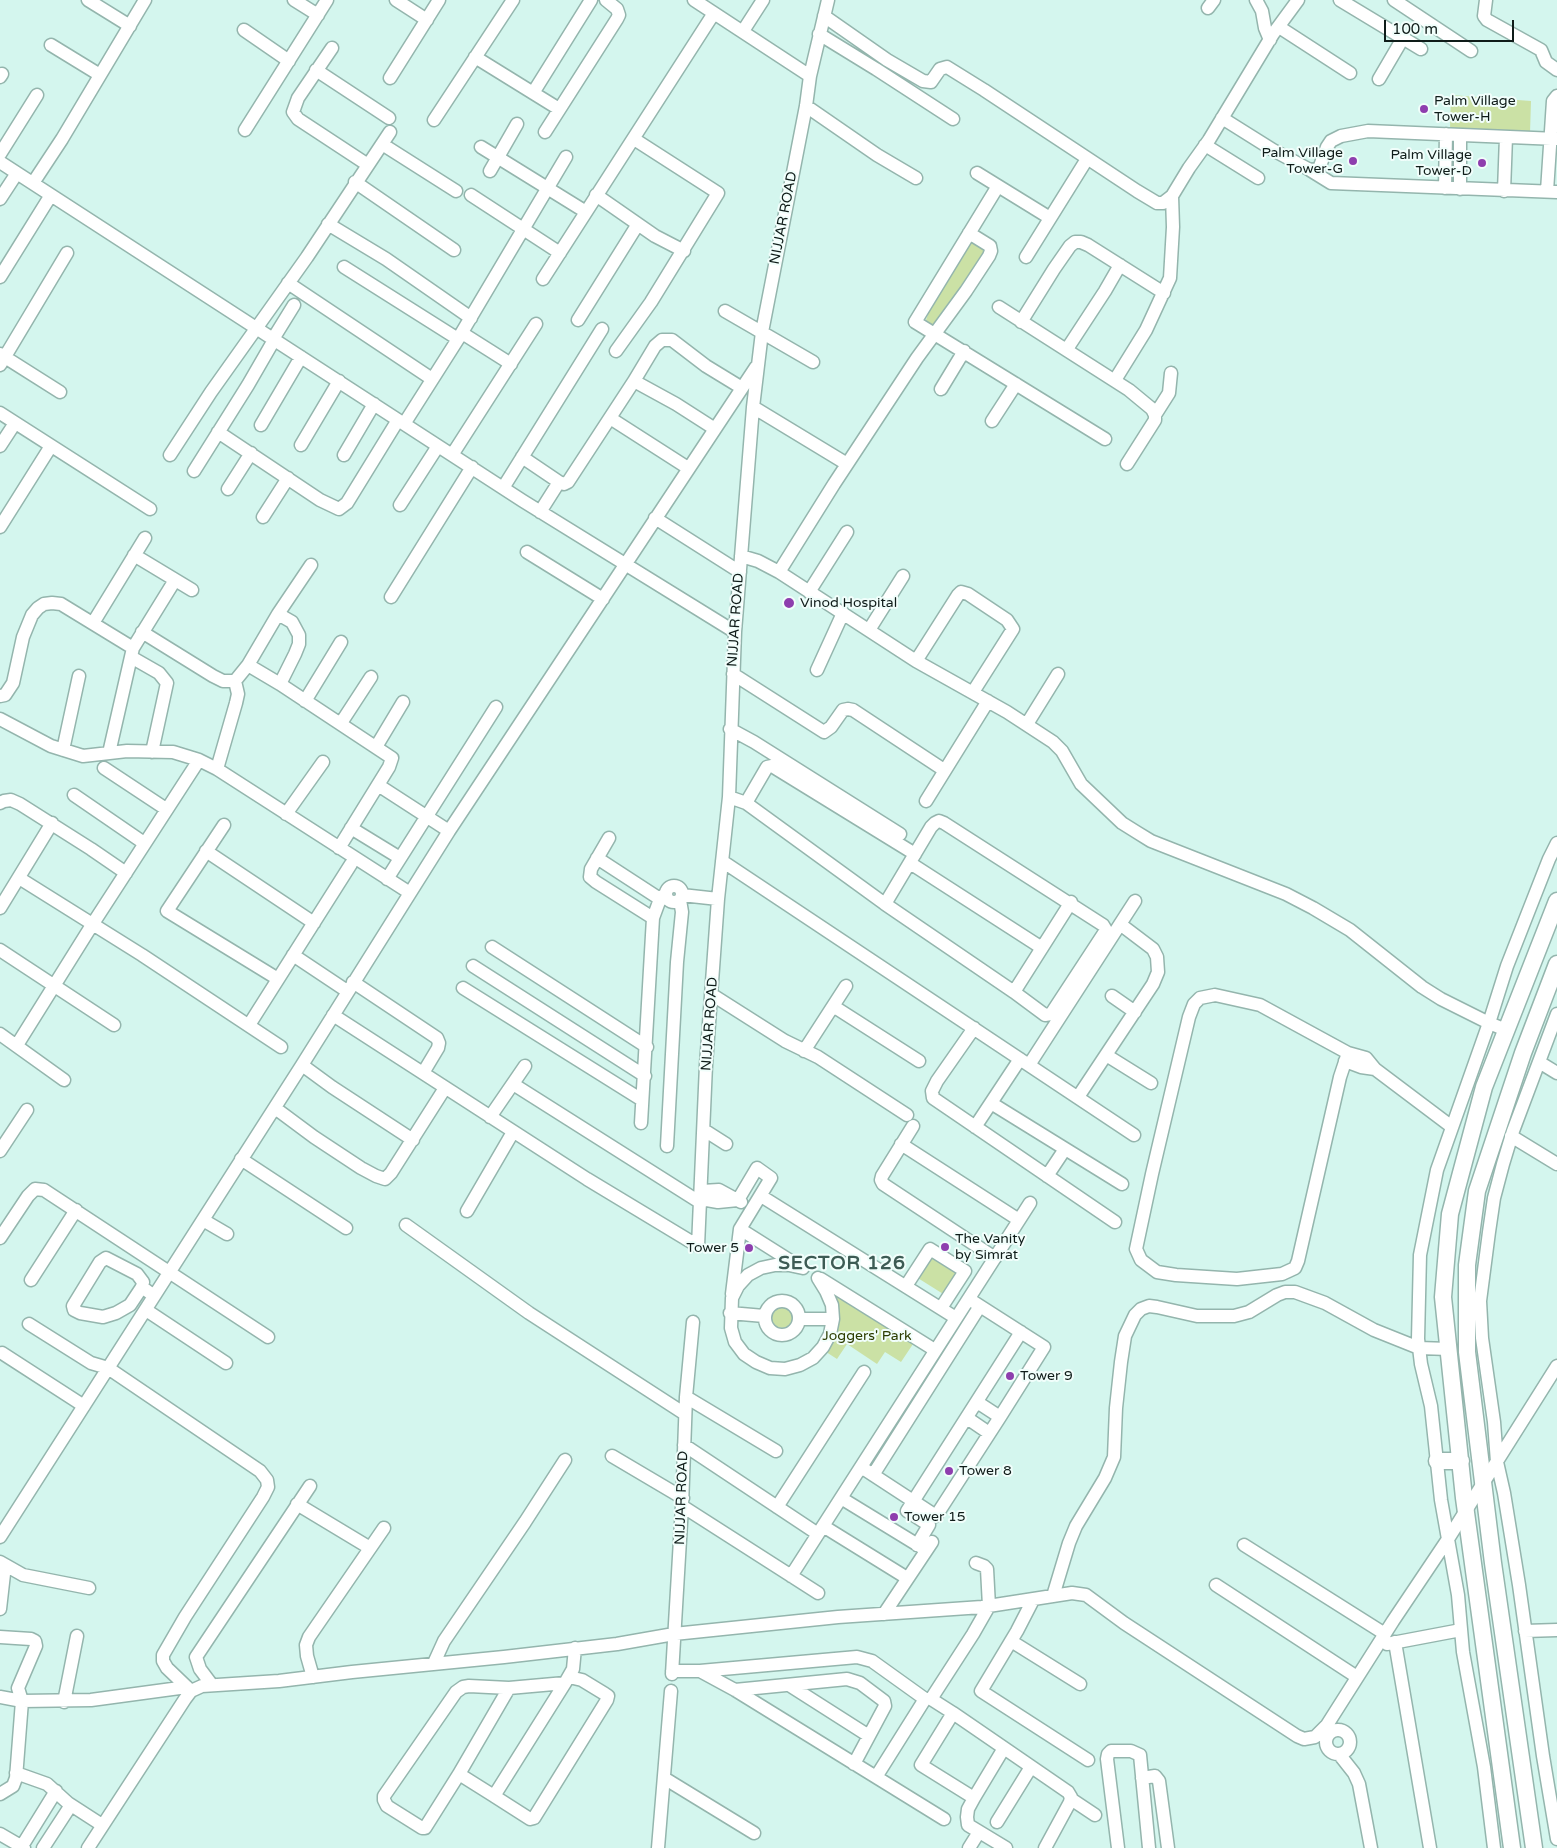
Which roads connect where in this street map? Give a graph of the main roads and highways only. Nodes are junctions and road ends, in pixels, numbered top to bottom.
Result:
1 (1557, 901) edge
2 (1557, 964) edge
3 (1437, 1461) road end
4 (1461, 1461) junction
5 (1512, 1848) edge
6 (1534, 1848) edge

1 - 4 main road
2 - 6 main road
3 - 4 main road
4 - 5 main road

